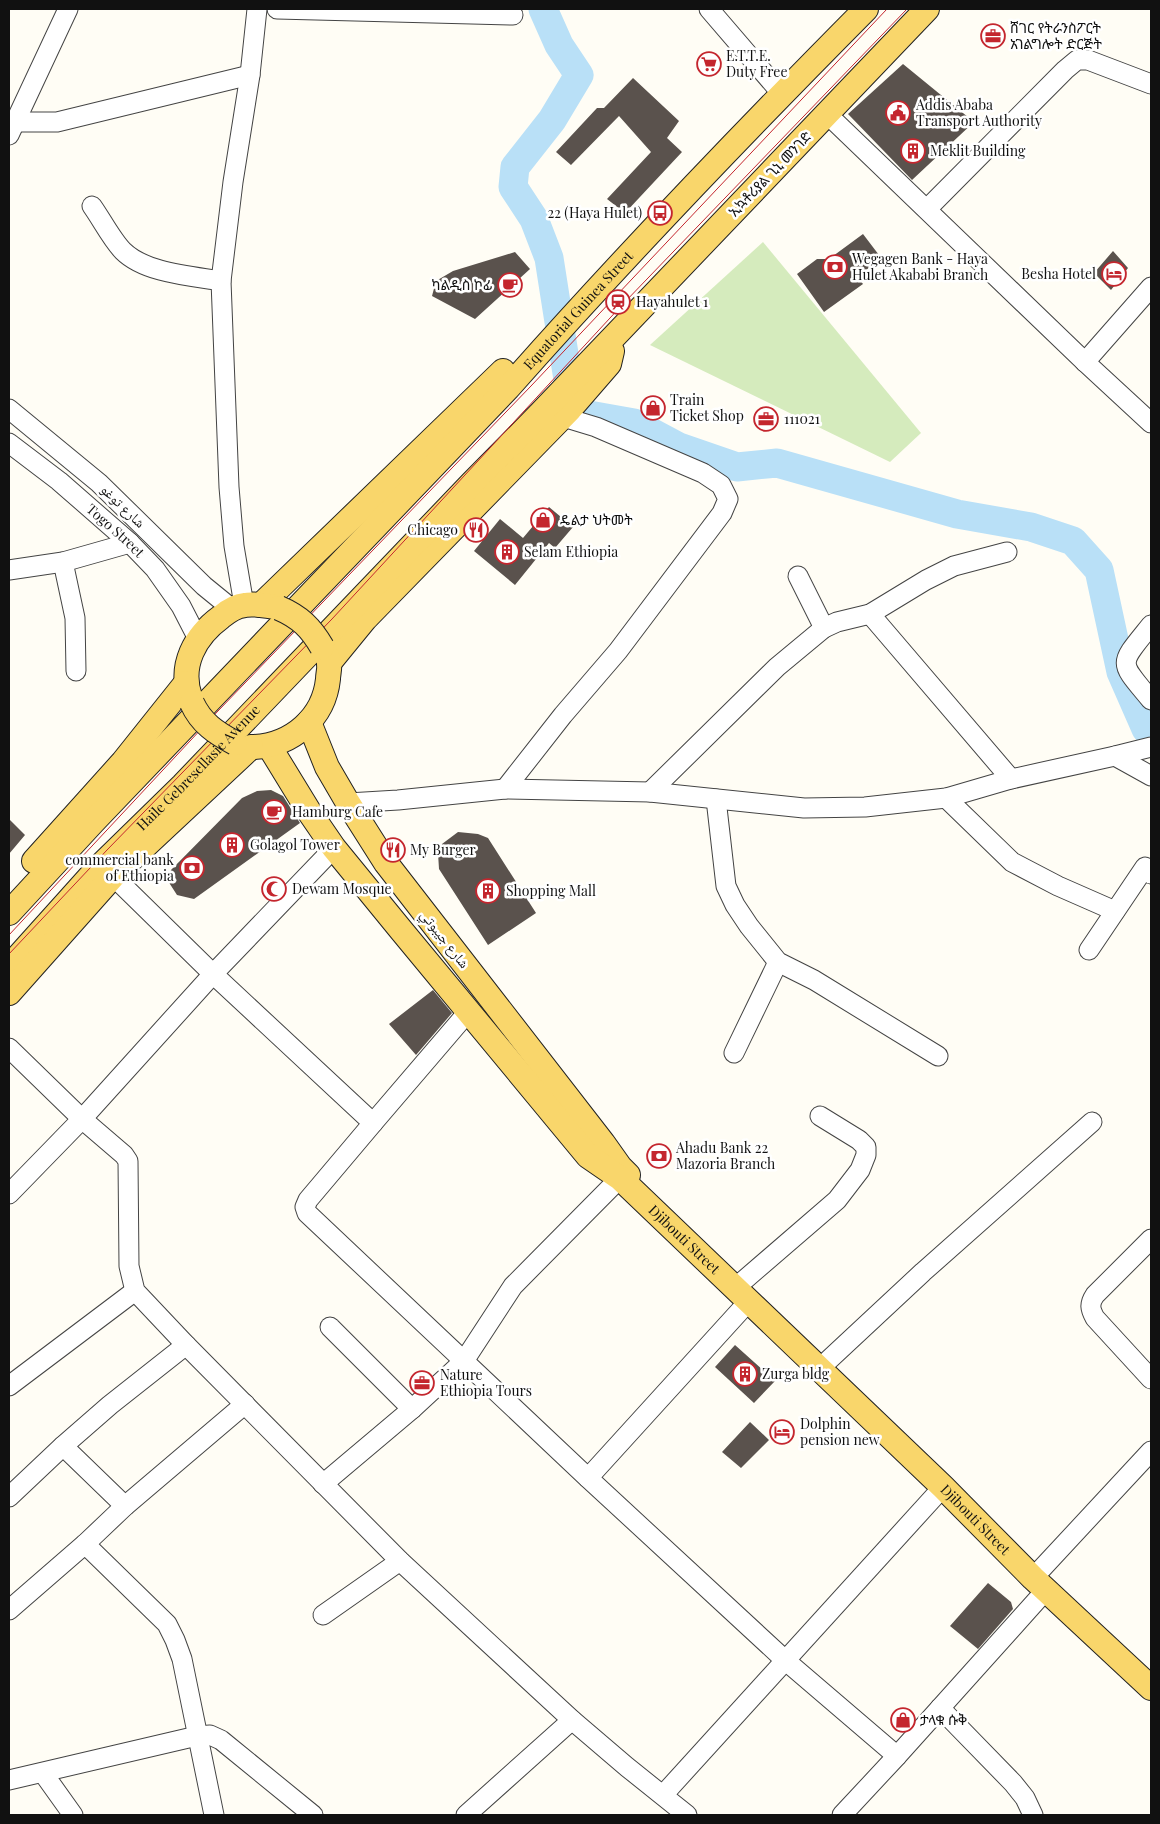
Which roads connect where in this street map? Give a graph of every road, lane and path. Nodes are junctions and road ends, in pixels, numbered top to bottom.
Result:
1 (68, 9) edge
2 (257, 9) edge
3 (277, 9) edge
4 (710, 9) edge
5 (866, 9) edge
6 (927, 9) edge
7 (513, 15) dead end
8 (250, 75) junction
9 (1151, 84) edge
10 (782, 94) junction
11 (827, 114) junction
12 (12, 128) edge
13 (92, 206) dead end
14 (927, 209) junction
15 (221, 281) junction
16 (1151, 287) edge
17 (543, 348) junction
18 (1085, 362) junction
19 (9, 409) edge
20 (562, 409) junction
21 (1151, 422) edge
22 (9, 443) edge
23 (130, 543) junction
24 (1007, 552) dead end
25 (63, 562) junction
26 (9, 570) edge
27 (798, 576) dead end
28 (254, 606) junction
29 (870, 614) junction
30 (1151, 625) edge
31 (824, 628) junction
32 (198, 639) junction
33 (326, 655) junction
34 (76, 671) dead end
35 (189, 693) junction
36 (1151, 700) edge
37 (310, 722) junction
38 (252, 745) junction
39 (1149, 747) edge
40 (1115, 756) junction
41 (1151, 776) edge
42 (1011, 779) junction
43 (505, 789) junction
44 (650, 792) junction
45 (946, 798) junction
46 (716, 799) junction
47 (348, 804) junction
48 (334, 848) junction
49 (1149, 866) edge
50 (113, 876) junction
51 (9, 889) edge
52 (1115, 911) junction
53 (9, 913) edge
54 (1090, 950) dead end
55 (778, 962) junction
56 (9, 967) edge
57 (213, 974) junction
58 (9, 993) edge
59 (468, 1012) junction
60 (9, 1048) edge
61 (734, 1054) dead end
62 (938, 1056) dead end
63 (820, 1116) dead end
64 (82, 1119) junction
65 (1092, 1122) dead end
66 (373, 1123) junction
67 (604, 1143) joint
68 (620, 1178) junction
69 (9, 1194) edge
70 (1151, 1240) edge
71 (135, 1291) junction
72 (742, 1291) junction
73 (330, 1327) dead end
74 (186, 1345) junction
75 (464, 1361) junction
76 (822, 1366) junction
77 (1151, 1378) edge
78 (9, 1386) edge
79 (245, 1404) junction
80 (412, 1409) junction
81 (63, 1446) junction
82 (1151, 1451) edge
83 (588, 1478) junction
84 (323, 1484) junction
85 (943, 1487) junction
86 (9, 1497) edge
87 (125, 1506) junction
88 (85, 1544) junction
89 (400, 1561) junction
90 (1041, 1578) junction
91 (9, 1610) edge
92 (323, 1615) dead end
93 (786, 1661) junction
94 (1151, 1674) edge
95 (1151, 1688) edge
96 (940, 1708) junction
97 (572, 1720) junction
98 (198, 1736) junction
99 (896, 1756) junction
100 (43, 1773) junction
101 (9, 1780) edge
102 (663, 1795) junction
103 (73, 1815) edge
104 (214, 1815) edge
105 (313, 1815) edge
106 (466, 1815) edge
107 (687, 1815) edge
108 (842, 1815) edge
109 (1033, 1815) edge

1 - 12 street
2 - 8 street
3 - 7 street
4 - 10 street
5 - 10 main road, Equatorial Guinea Street
6 - 11 main road, ኢኳቶሪያል ጊኒ መንገድ
8 - 12 street
8 - 15 street
9 - 14 street
10 - 17 main road, Equatorial Guinea Street
11 - 14 street
11 - 20 main road, ኢኳቶሪያል ጊኒ መንገድ
13 - 15 street
14 - 18 street
15 - 28 street
16 - 18 street
17 - 28 main road
17 - 53 main road, Equatorial Guinea Street
18 - 21 street
19 - 28 street, شارع توغو
20 - 33 main road
20 - 43 street
20 - 56 main road, Haile Gebresellasie Avenue
22 - 23 street, Togo Street
23 - 25 street
23 - 32 street, Togo Street
24 - 29 street
25 - 26 street
25 - 34 street
27 - 31 street
28 - 32 main road
28 - 33 main road, bridge
29 - 31 street
29 - 42 street
30 - 36 street
31 - 44 street
32 - 35 main road
33 - 37 main road
35 - 38 main road, bridge
35 - 51 main road
37 - 38 main road
37 - 47 main road, شارع جيبوتي
38 - 48 main road, Djibouti Street
38 - 50 main road
39 - 40 street
40 - 41 street
40 - 42 street
42 - 45 street
43 - 44 street
43 - 47 street
44 - 46 street
45 - 46 street
45 - 52 street
46 - 55 street
47 - 67 main road, شارع جيبوتي
48 - 57 street
48 - 59 main road, Djibouti Street
49 - 52 street
50 - 57 street
50 - 58 main road
52 - 54 street
55 - 61 street
55 - 62 street
57 - 64 street
57 - 66 street
59 - 66 street
59 - 68 main road, Djibouti Street
60 - 64 street
63 - 72 street
64 - 69 street
64 - 71 street
65 - 76 street
66 - 75 street
67 - 72 main road, Djibouti Street
68 - 72 main road, Djibouti Street
68 - 75 street
70 - 77 street
71 - 74 street
71 - 78 street
72 - 76 main road, Djibouti Street
72 - 83 street
73 - 80 street
74 - 79 street
74 - 81 street
75 - 80 street
75 - 83 street
76 - 85 main road, Djibouti Street
76 - 90 main road, Djibouti Street
79 - 84 street
79 - 87 street
80 - 84 street
81 - 86 street
81 - 87 street
82 - 90 street
83 - 93 street
84 - 89 street
85 - 90 main road, Djibouti Street
85 - 93 street
87 - 88 street
88 - 91 street
88 - 98 street
89 - 92 street
89 - 97 street
90 - 94 main road, Djibouti Street
90 - 95 main road, Djibouti Street
90 - 96 street
93 - 99 street
93 - 102 street
96 - 99 street
96 - 109 street
97 - 102 street
97 - 106 street
98 - 100 street
98 - 104 street
98 - 105 street
99 - 108 street
100 - 101 street
100 - 103 street
102 - 107 street

